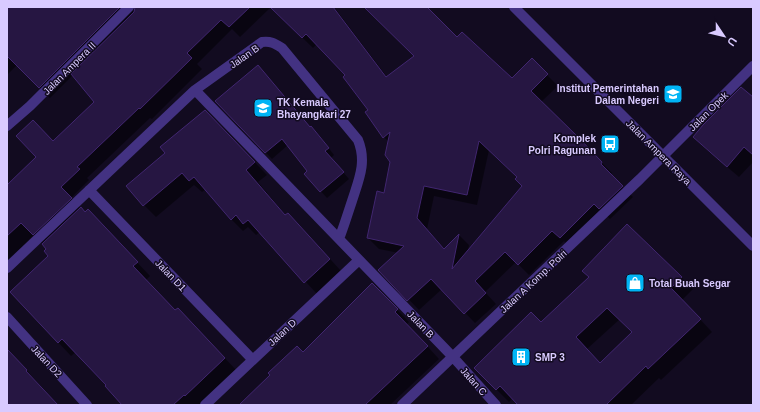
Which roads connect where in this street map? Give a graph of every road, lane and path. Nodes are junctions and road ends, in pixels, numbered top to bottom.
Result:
1 (128, 7) edge
2 (514, 7) edge
3 (753, 66) edge
4 (195, 90) junction
5 (7, 126) edge
6 (663, 156) junction
7 (89, 190) junction
8 (339, 239) junction
9 (753, 246) edge
10 (359, 260) junction
11 (7, 268) edge
12 (7, 317) edge
13 (453, 357) junction
14 (253, 360) junction
15 (87, 405) edge
16 (204, 405) edge
17 (402, 405) edge
18 (496, 405) edge

1 - 5 street, Jalan Ampera II
2 - 6 street, Jalan Ampera Raya
3 - 6 street, Jalan Opek
4 - 7 street
4 - 8 street, Jalan B
4 - 8 street, Jalan B
6 - 9 street, Jalan Ampera Raya
6 - 13 street, Jalan A Komp. Polri
7 - 11 street
7 - 14 street, Jalan D1
8 - 10 street, Jalan B
10 - 13 street, Jalan B
10 - 14 street, Jalan D
12 - 15 street, Jalan D2
13 - 17 street, Jalan A Komp. Polri
13 - 18 street, Jalan C
14 - 16 street, Jalan D

